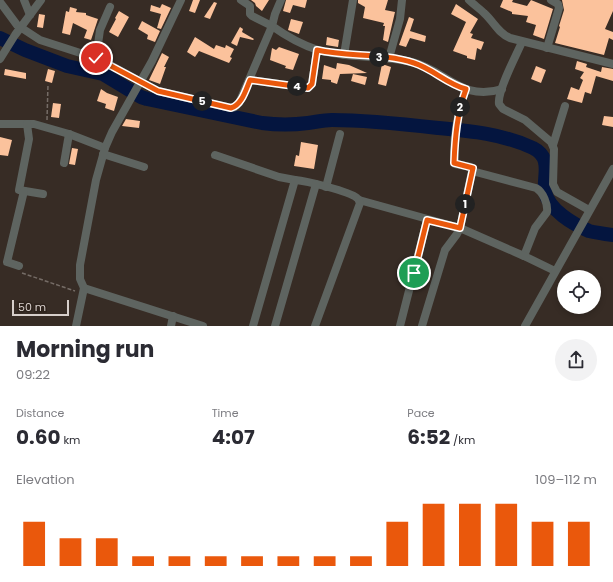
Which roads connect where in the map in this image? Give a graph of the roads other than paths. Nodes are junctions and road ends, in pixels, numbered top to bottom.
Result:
1 (24, 0) edge
2 (41, 0) edge
3 (181, 0) edge
4 (241, 0) edge
5 (281, 0) edge
6 (353, 0) edge
7 (402, 0) edge
8 (469, 0) edge
9 (551, 0) edge
10 (0, 2) edge
11 (110, 7) dead end
12 (30, 14) junction
13 (272, 26) junction
14 (20, 28) junction
15 (522, 42) junction
16 (547, 48) junction
17 (317, 50) junction
18 (344, 55) junction
19 (96, 58) junction
20 (389, 58) junction
21 (0, 59) edge
22 (613, 64) edge
23 (250, 80) junction
24 (140, 84) junction
25 (466, 89) junction
26 (502, 89) junction
27 (565, 106) dead end
28 (0, 124) edge
29 (27, 124) junction
30 (69, 134) junction
31 (340, 134) dead end
32 (553, 145) junction
33 (104, 151) junction
34 (215, 155) dead end
35 (64, 163) dead end
36 (144, 167) dead end
37 (613, 169) edge
38 (472, 170) junction
39 (295, 180) junction
40 (316, 184) junction
41 (326, 187) junction
42 (24, 191) junction
43 (43, 194) dead end
44 (359, 200) junction
45 (588, 212) junction
46 (427, 220) junction
47 (460, 228) junction
48 (524, 256) junction
49 (4, 261) edge
50 (21, 269) road end
51 (555, 271) junction
52 (83, 291) junction
53 (173, 316) junction
54 (76, 326) edge
55 (171, 326) edge
56 (204, 326) edge
57 (253, 326) edge
58 (275, 326) edge
59 (315, 326) edge
60 (400, 326) edge
61 (422, 326) edge
62 (525, 326) edge

1 - 12 street
2 - 12 street
3 - 24 street
4 - 13 street
5 - 13 street
6 - 18 street
7 - 20 street
8 - 15 street
9 - 16 street
10 - 14 street
11 - 19 street
12 - 14 street
13 - 17 street
13 - 23 street
14 - 19 street
14 - 21 street
15 - 16 street
15 - 26 street
16 - 22 street
17 - 18 street
17 - 23 street
18 - 20 street
19 - 24 street
20 - 25 street
23 - 24 street
24 - 33 street
25 - 26 street
25 - 38 street
26 - 32 street
27 - 32 street
28 - 29 street
29 - 30 street
29 - 42 street
30 - 33 street
30 - 35 street
31 - 41 street
32 - 45 street
33 - 36 street
33 - 52 street
34 - 39 street
37 - 45 street
38 - 47 street
38 - 48 street
39 - 40 street
39 - 57 street
40 - 41 street
40 - 58 street
41 - 44 street
42 - 43 street
42 - 49 street
44 - 46 street
44 - 59 street
45 - 51 street
46 - 47 street
46 - 60 street
47 - 48 street
47 - 61 street
48 - 51 street
49 - 50 street
51 - 62 street
52 - 53 street
52 - 54 street
53 - 55 street
53 - 56 street

